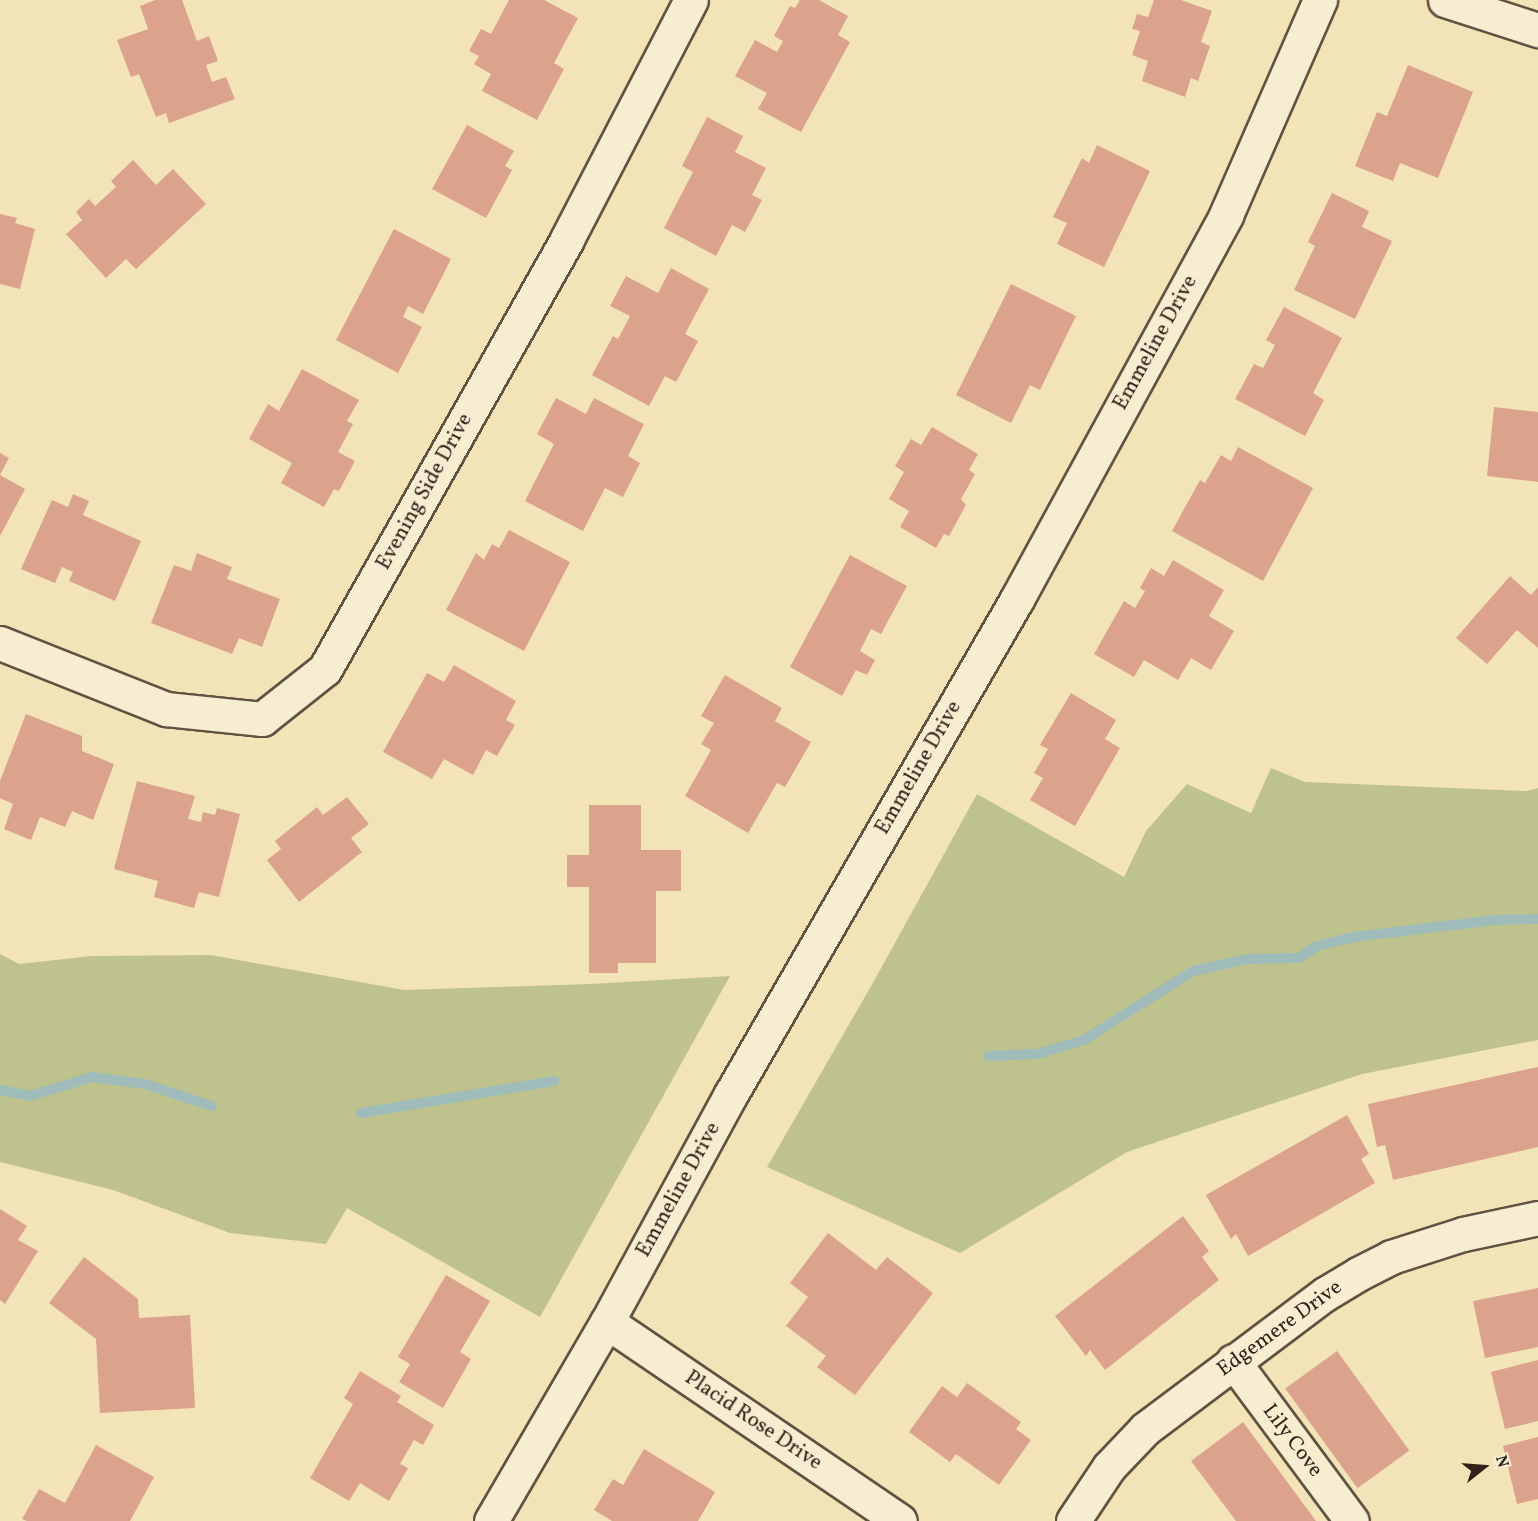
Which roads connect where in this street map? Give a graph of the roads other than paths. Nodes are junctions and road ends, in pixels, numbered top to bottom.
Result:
1 (691, 0) edge
2 (1320, 0) edge
3 (1445, 0) edge
4 (1538, 30) edge
5 (0, 643) edge
6 (1538, 1218) edge
7 (607, 1322) junction
8 (1233, 1361) junction
9 (491, 1521) edge
10 (900, 1521) edge
11 (1073, 1521) edge
12 (1352, 1521) edge

1 - 5 street, Evening Side Drive
2 - 7 street, Emmeline Drive
3 - 4 street
6 - 8 street, Edgemere Drive
7 - 9 street, Emmeline Drive
7 - 10 street, Placid Rose Drive
8 - 11 street, Edgemere Drive
8 - 12 street, Lily Cove

